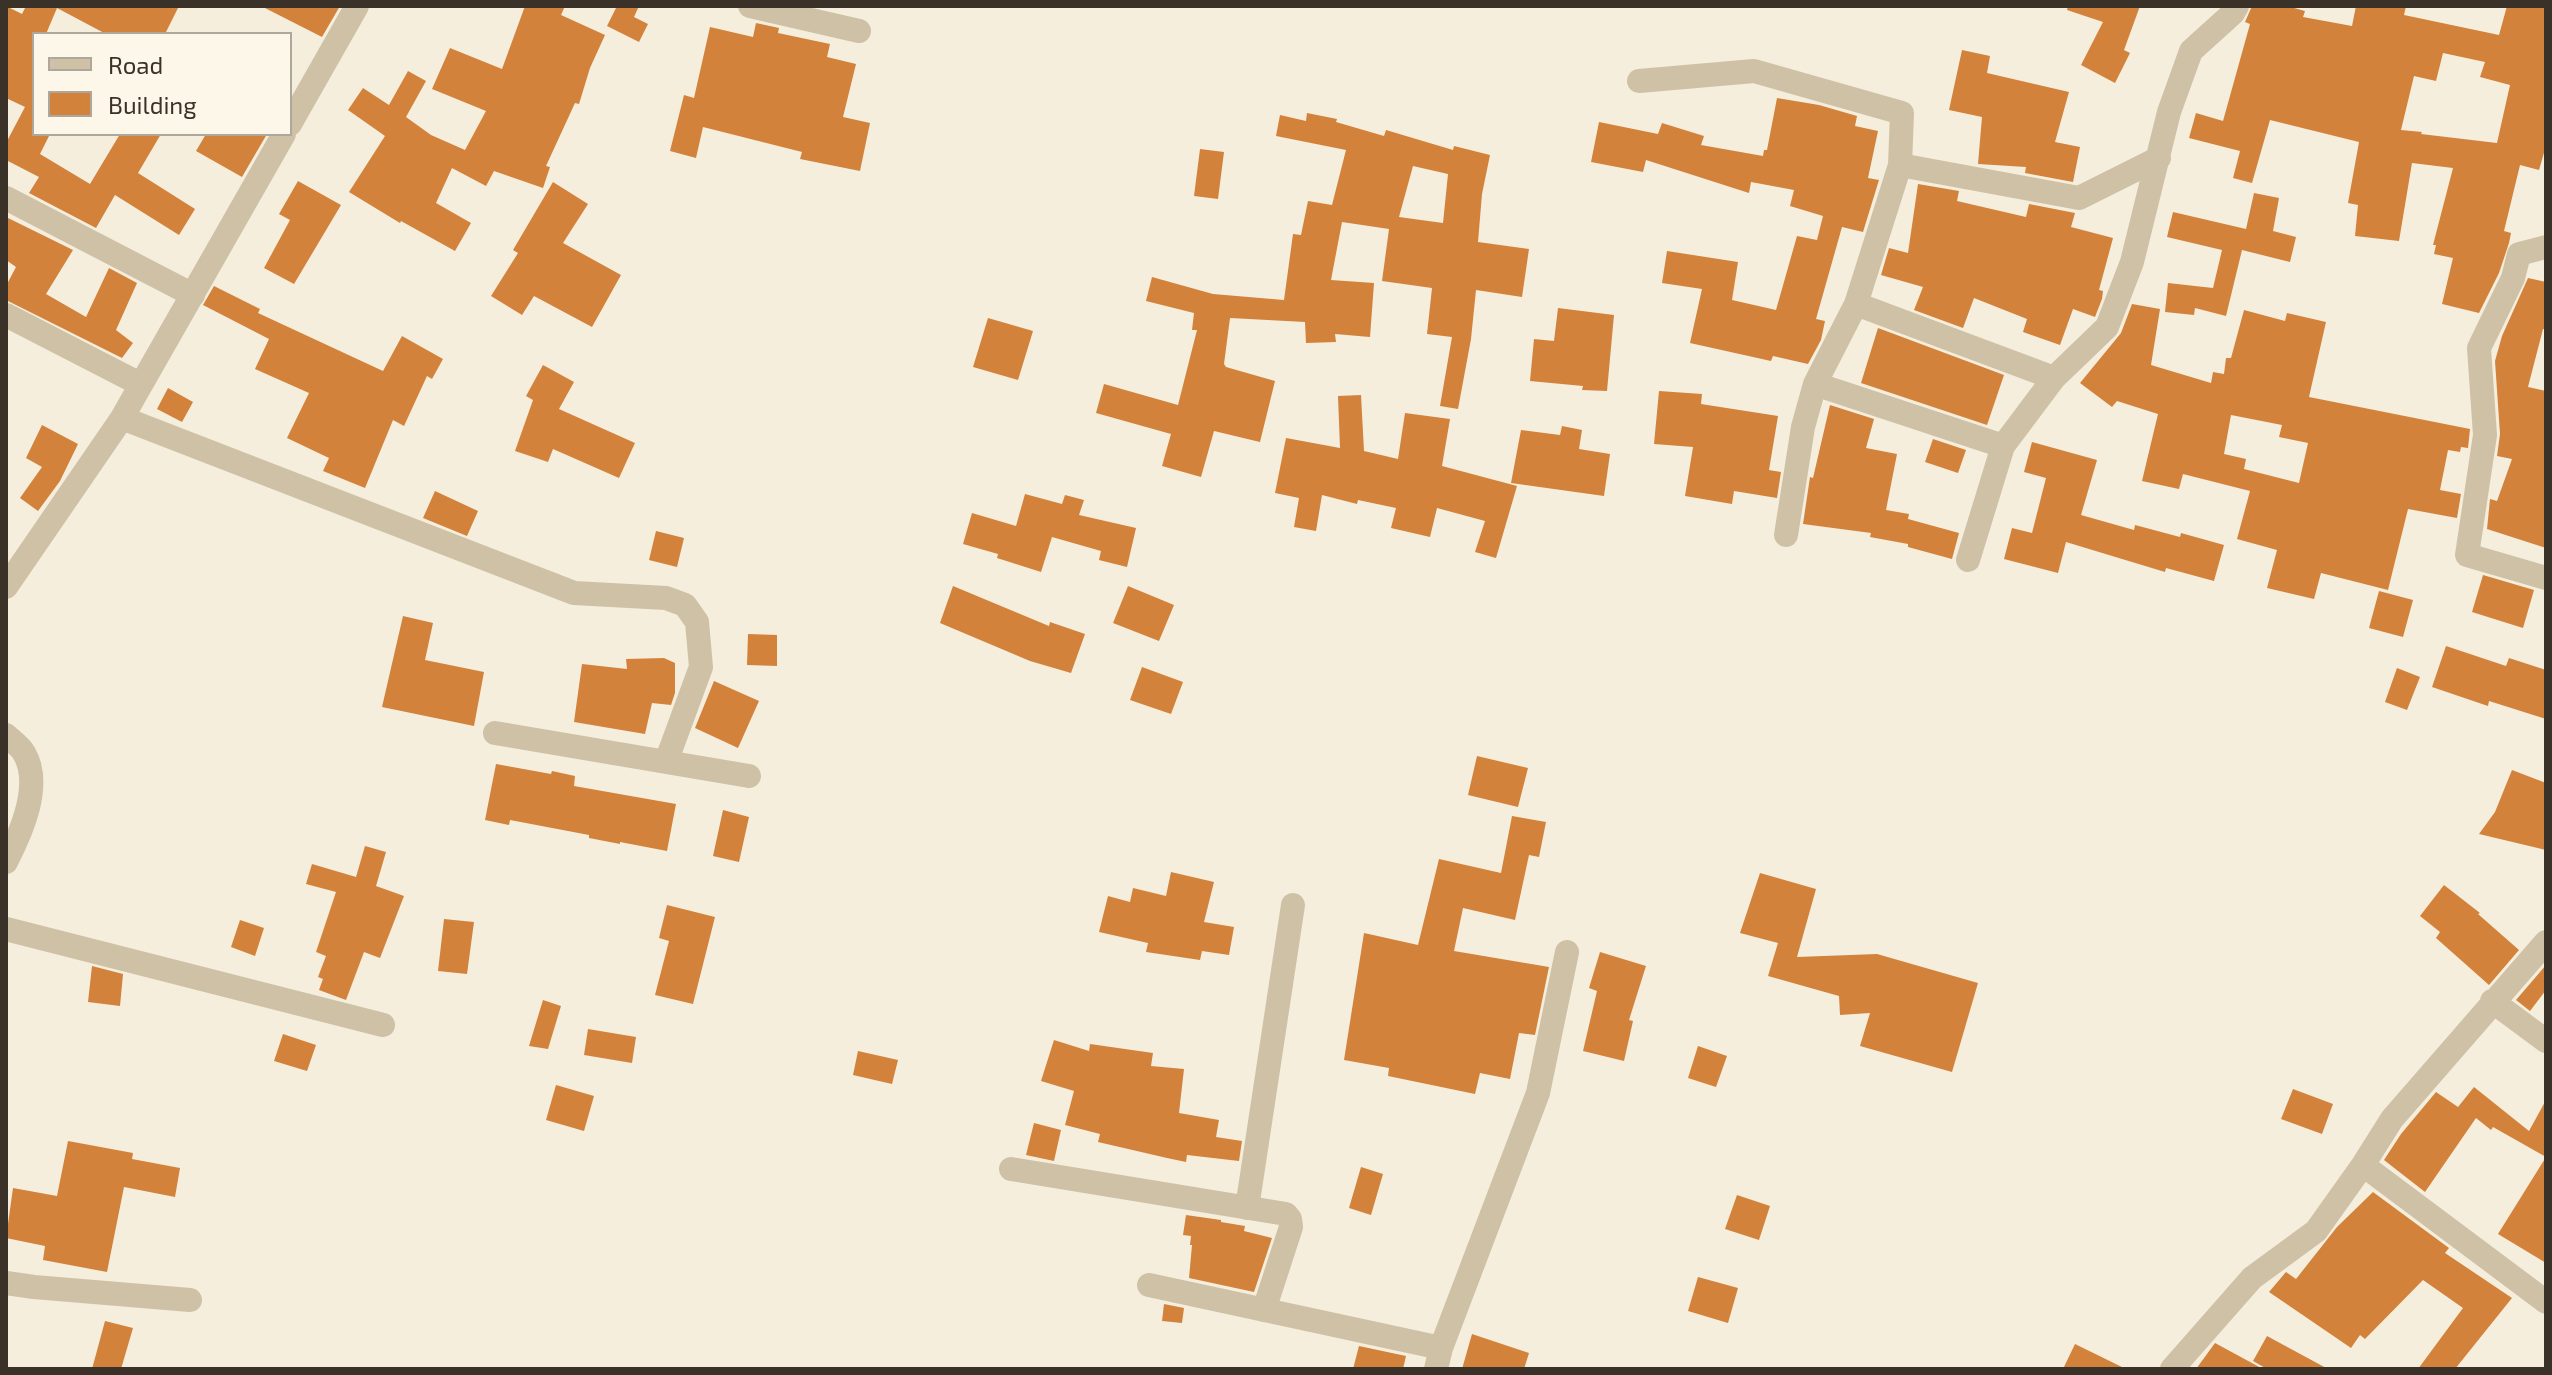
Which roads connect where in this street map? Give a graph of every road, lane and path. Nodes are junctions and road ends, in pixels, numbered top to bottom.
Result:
1 (357, 6) edge
2 (750, 6) edge
3 (2237, 6) edge
4 (859, 31) dead end
5 (1639, 81) dead end
6 (292, 120) edge
7 (283, 136) edge
8 (2159, 158) junction
9 (1900, 165) junction
10 (6, 198) edge
11 (2546, 247) edge
12 (193, 295) junction
13 (1856, 304) junction
14 (6, 315) edge
15 (2054, 378) junction
16 (140, 384) junction
17 (1815, 384) junction
18 (122, 418) junction
19 (2003, 446) junction
20 (1786, 535) dead end
21 (1968, 560) dead end
22 (2546, 578) edge
23 (6, 587) edge
24 (495, 733) dead end
25 (6, 735) edge
26 (666, 762) junction
27 (749, 776) dead end
28 (6, 862) edge
29 (1293, 905) dead end
30 (6, 929) edge
31 (2546, 942) edge
32 (1567, 952) dead end
33 (2492, 1001) junction
34 (383, 1025) dead end
35 (2546, 1041) edge
36 (2363, 1165) junction
37 (1011, 1169) dead end
38 (1247, 1208) junction
39 (6, 1283) edge
40 (1149, 1285) dead end
41 (190, 1300) dead end
42 (2546, 1302) edge
43 (1264, 1310) junction
44 (1438, 1358) edge
45 (2172, 1369) edge

1 - 6 street
2 - 4 street
3 - 8 street
5 - 9 street
7 - 12 street
8 - 9 street
8 - 15 street
9 - 13 street
10 - 12 street
11 - 22 street
12 - 16 street
13 - 15 street
13 - 17 street
14 - 16 street
15 - 19 street
16 - 18 street
17 - 19 street
17 - 20 street
18 - 23 street
18 - 26 street
19 - 21 street
24 - 26 street
25 - 28 street
26 - 27 street
29 - 38 street
30 - 34 street
31 - 33 street
32 - 44 street
33 - 35 street
33 - 36 street
36 - 42 street
36 - 45 street
37 - 38 street
38 - 43 street
39 - 41 street
40 - 43 street
43 - 44 street

